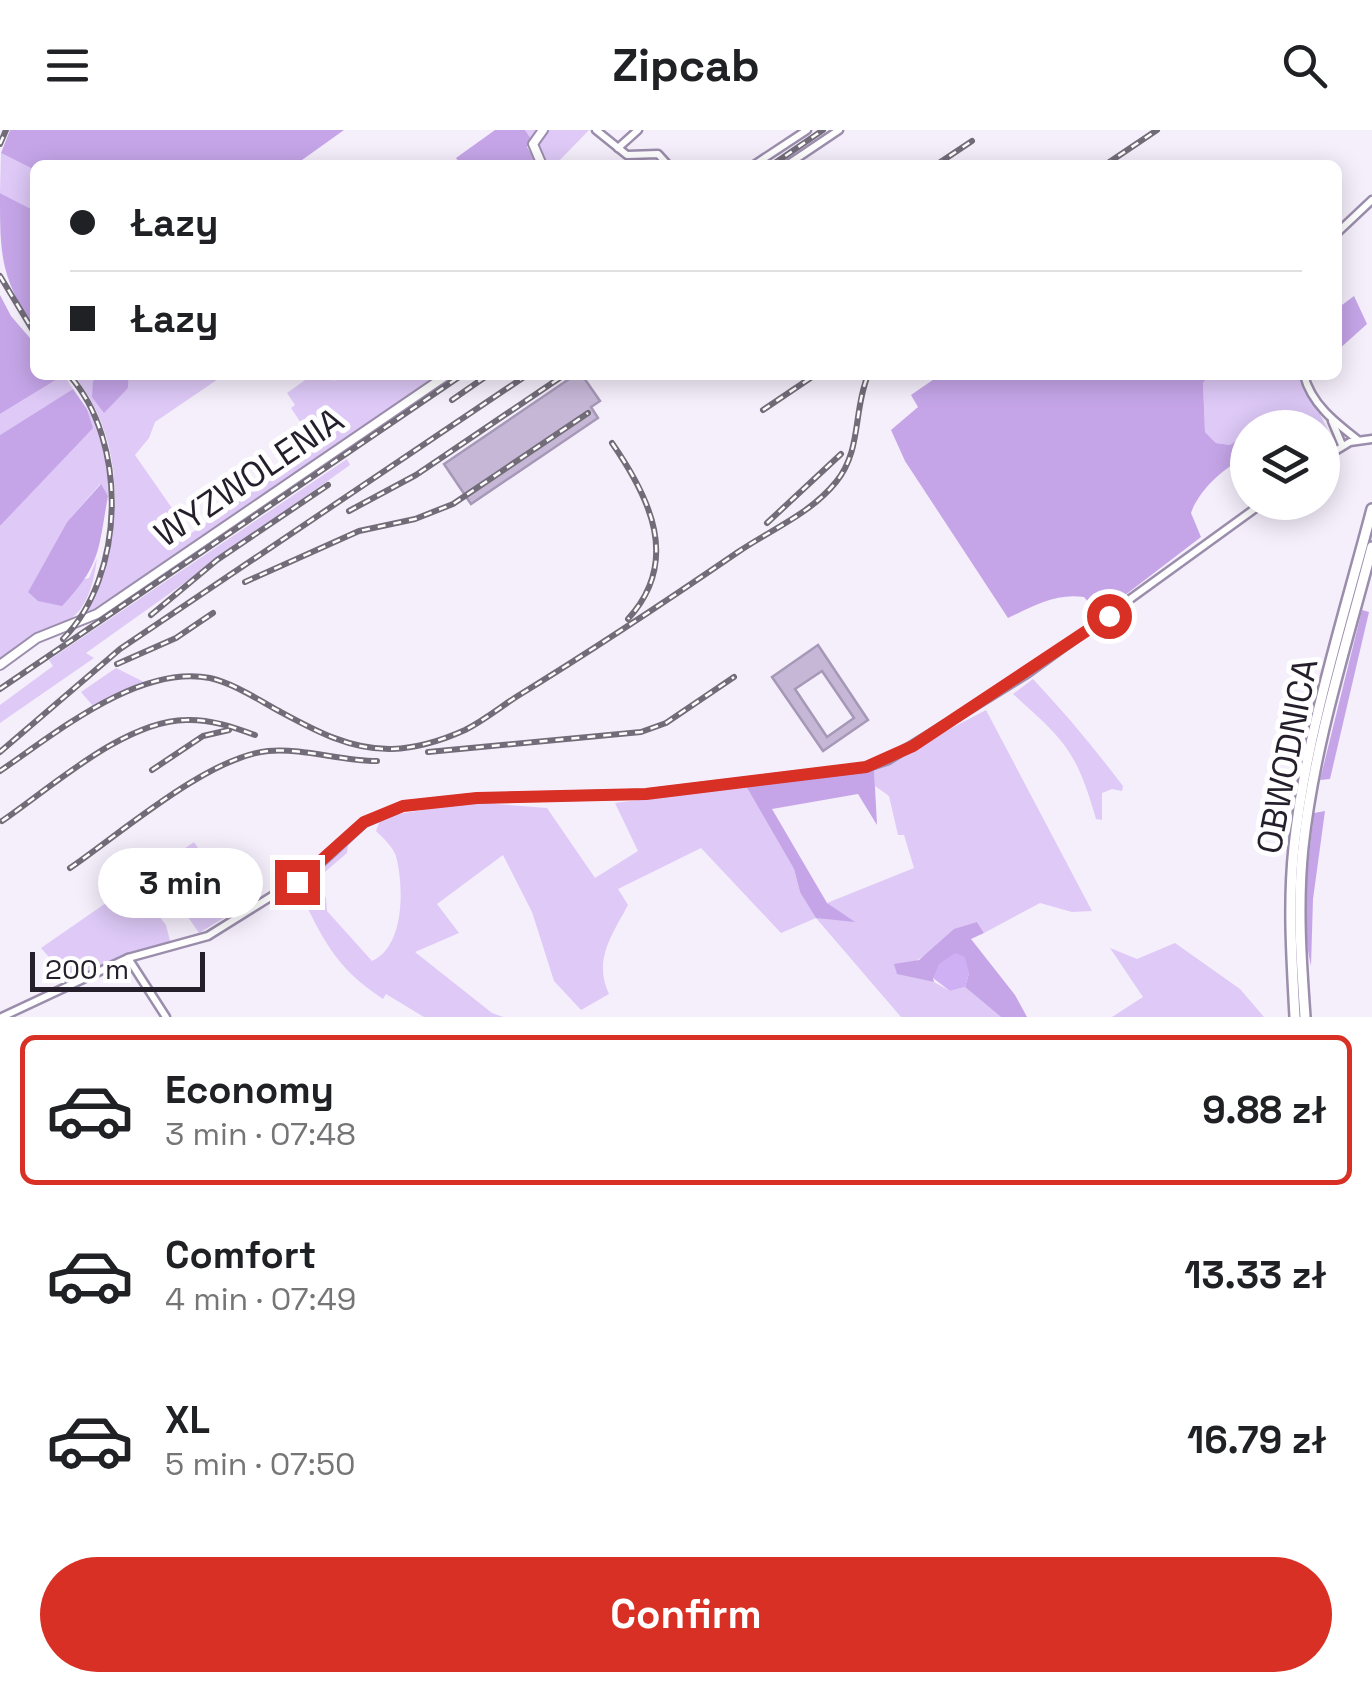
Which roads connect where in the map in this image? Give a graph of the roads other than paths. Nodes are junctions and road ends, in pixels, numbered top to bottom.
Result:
1 (544, 130) edge
2 (596, 130) edge
3 (638, 130) edge
4 (806, 130) edge
5 (839, 130) edge
6 (793, 134) edge
7 (618, 148) junction
8 (540, 160) edge
9 (663, 160) edge
10 (762, 160) edge
11 (794, 160) edge
12 (1372, 200) edge
13 (1342, 228) edge
14 (440, 380) edge
15 (1306, 380) edge
16 (1323, 410) edge
17 (1340, 427) edge
18 (1340, 440) edge
19 (1358, 440) junction
20 (1372, 440) edge
21 (1342, 445) joint
22 (1372, 509) edge
23 (1239, 520) edge
24 (1372, 546) edge
25 (0, 665) edge
26 (128, 958) junction
27 (2, 1017) edge
28 (166, 1017) edge
29 (1296, 1017) edge
30 (1306, 1017) edge

1 - 8 street
2 - 7 street
3 - 7 street
4 - 6 street
5 - 11 street
6 - 10 street
7 - 9 street
12 - 13 street
14 - 25 street, WYZWOLENIA
15 - 16 street
17 - 19 street
18 - 21 street
19 - 20 street
19 - 21 street
22 - 29 main road, OBWODNICA
23 - 26 street
24 - 30 main road, OBWODNICA
26 - 27 street
26 - 28 street

